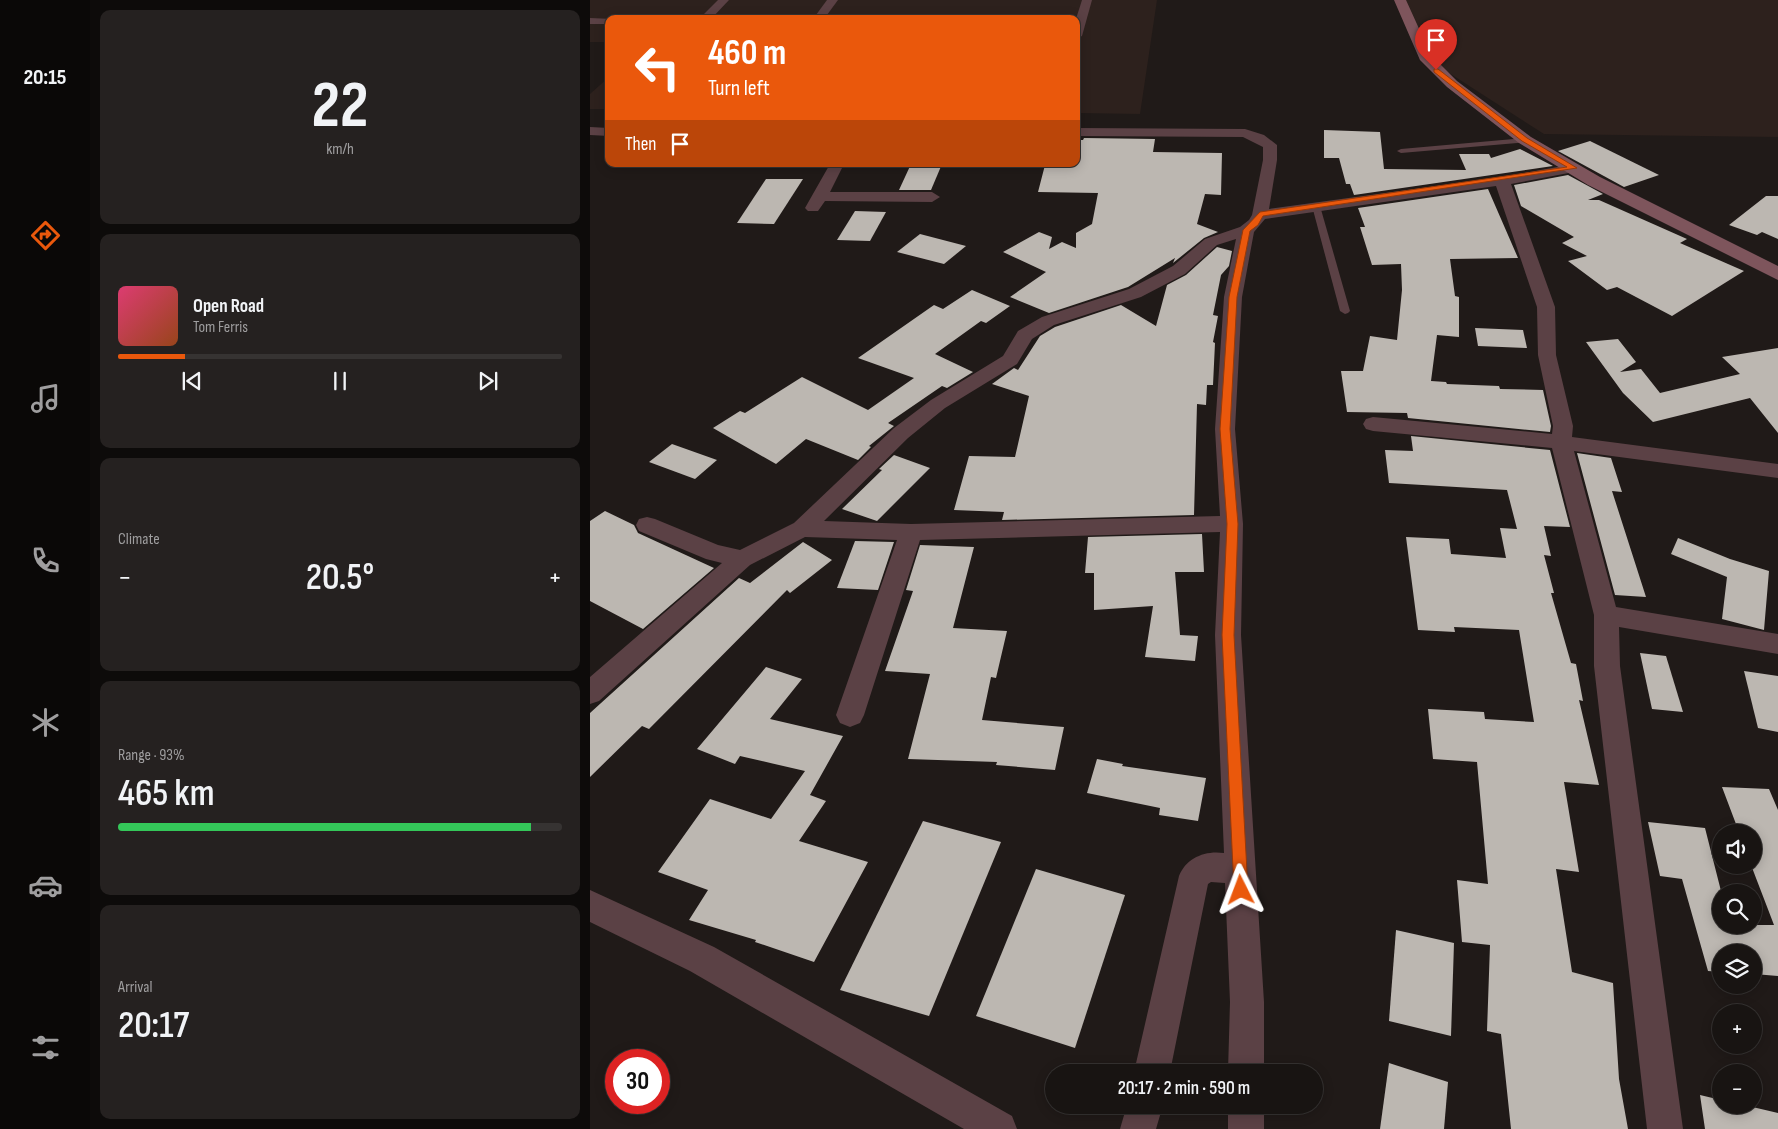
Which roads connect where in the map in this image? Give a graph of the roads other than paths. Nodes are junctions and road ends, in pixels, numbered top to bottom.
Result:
1 (724, 0) edge
2 (832, 0) edge
3 (1087, 0) edge
4 (1400, 0) edge
5 (708, 15) edge
6 (821, 15) edge
7 (590, 21) edge
8 (605, 22) edge
9 (1080, 23) edge
10 (590, 131) edge
11 (605, 132) edge
12 (1080, 132) edge
13 (1525, 140) junction
14 (1401, 151) dead end
15 (835, 167) edge
16 (1574, 168) junction
17 (1502, 181) junction
18 (820, 196) junction
19 (932, 196) dead end
20 (1316, 206) junction
21 (812, 209) dead end
22 (1253, 222) junction
23 (1778, 274) edge
24 (1345, 311) dead end
25 (1373, 424) dead end
26 (1561, 442) junction
27 (1778, 471) edge
28 (1232, 524) junction
29 (647, 525) dead end
30 (802, 529) junction
31 (911, 532) junction
32 (742, 559) junction
33 (1606, 614) junction
34 (1778, 644) edge
35 (590, 693) edge
36 (850, 715) dead end
37 (1240, 871) junction
38 (590, 906) edge
39 (1154, 1064) edge
40 (1246, 1064) edge
41 (1142, 1114) edge
42 (1246, 1114) edge
43 (1000, 1129) edge
44 (1138, 1129) edge
45 (1246, 1129) edge
46 (1665, 1129) edge

1 - 5 street
2 - 6 street
3 - 9 street
4 - 13 street
7 - 8 street
10 - 11 street
12 - 22 street
13 - 14 lane
13 - 16 street
15 - 18 street
16 - 17 street
16 - 23 street
17 - 20 street
17 - 26 street
18 - 19 street
18 - 21 street
20 - 22 street
20 - 24 lane
22 - 28 street
22 - 30 street
25 - 26 street
26 - 27 street
26 - 33 street
28 - 31 street
28 - 37 street
29 - 32 street
30 - 31 street
30 - 32 street
31 - 36 street
32 - 35 street
33 - 34 street
33 - 46 street
37 - 39 street
37 - 40 street
38 - 43 street
41 - 44 street
42 - 45 street

